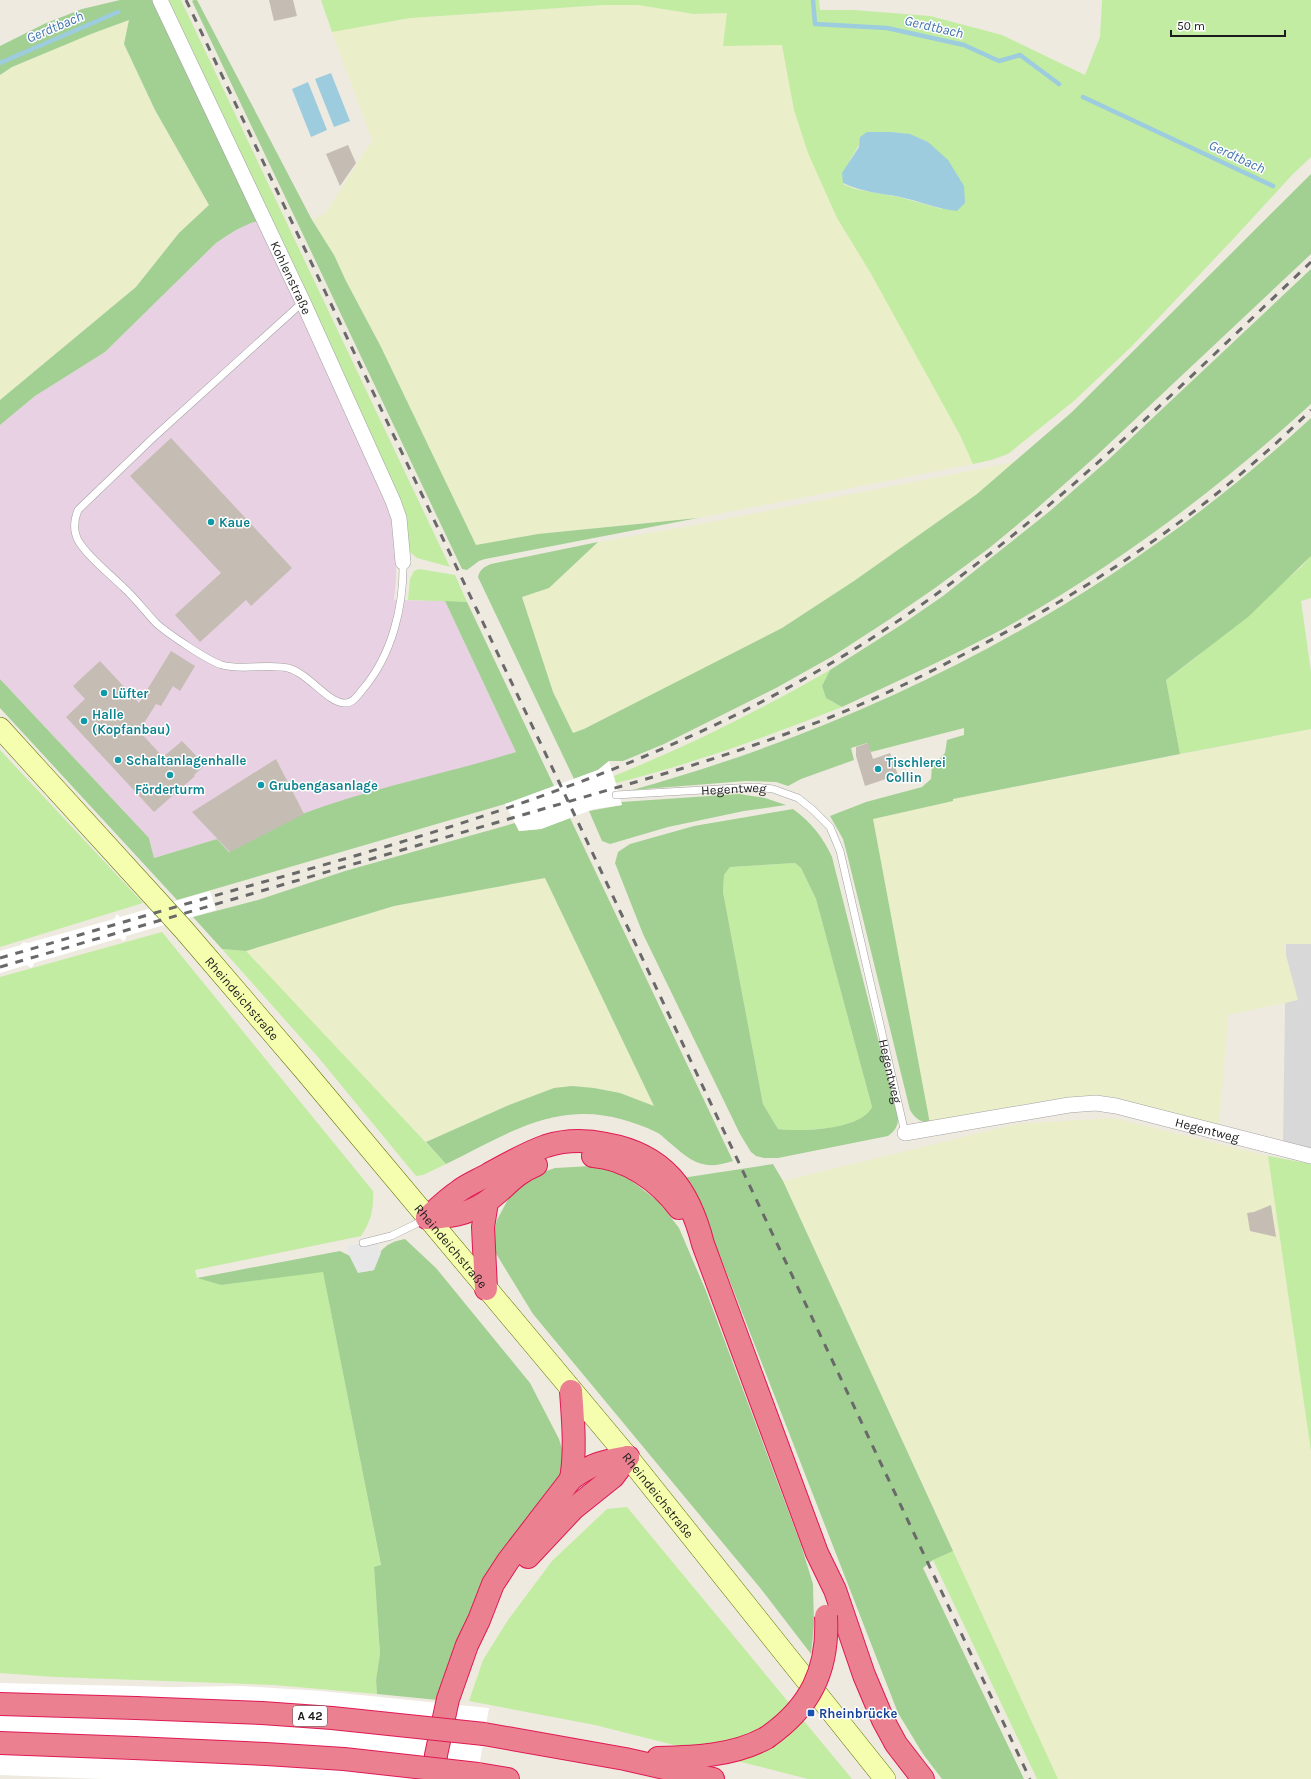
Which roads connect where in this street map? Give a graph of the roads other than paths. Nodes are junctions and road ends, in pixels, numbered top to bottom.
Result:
1 (160, 0) edge
2 (303, 302) junction
3 (403, 562) joint
4 (0, 728) edge
5 (616, 795) dead end
6 (905, 1133) joint
7 (1311, 1156) edge
8 (487, 1202) junction
9 (427, 1218) junction
10 (363, 1243) dead end
11 (703, 1244) junction
12 (486, 1289) junction
13 (571, 1390) junction
14 (628, 1458) junction
15 (571, 1479) junction
16 (817, 1554) junction
17 (479, 1620) junction
18 (0, 1704) edge
19 (0, 1743) edge
20 (625, 1759) junction
21 (435, 1779) edge
22 (508, 1779) edge
23 (713, 1779) edge
24 (885, 1779) edge
25 (923, 1779) edge

1 - 2 street, Kohlenstraße
2 - 3 street, Kohlenstraße
2 - 3 lane
4 - 9 main road, Rheindeichstraße
5 - 6 lane, Hegentweg
6 - 7 street, Hegentweg
8 - 9 highway
8 - 11 highway
8 - 12 highway
9 - 10 lane
9 - 11 highway
9 - 12 main road, Rheindeichstraße
11 - 16 highway
12 - 13 main road, Rheindeichstraße
13 - 14 main road, Rheindeichstraße
13 - 15 highway
14 - 15 highway
14 - 17 highway
14 - 24 main road, Rheindeichstraße
15 - 17 highway
16 - 20 highway, bridge
16 - 25 highway
17 - 21 highway
18 - 20 highway, A 42, bridge
19 - 22 highway, bridge
20 - 23 highway, A 42

